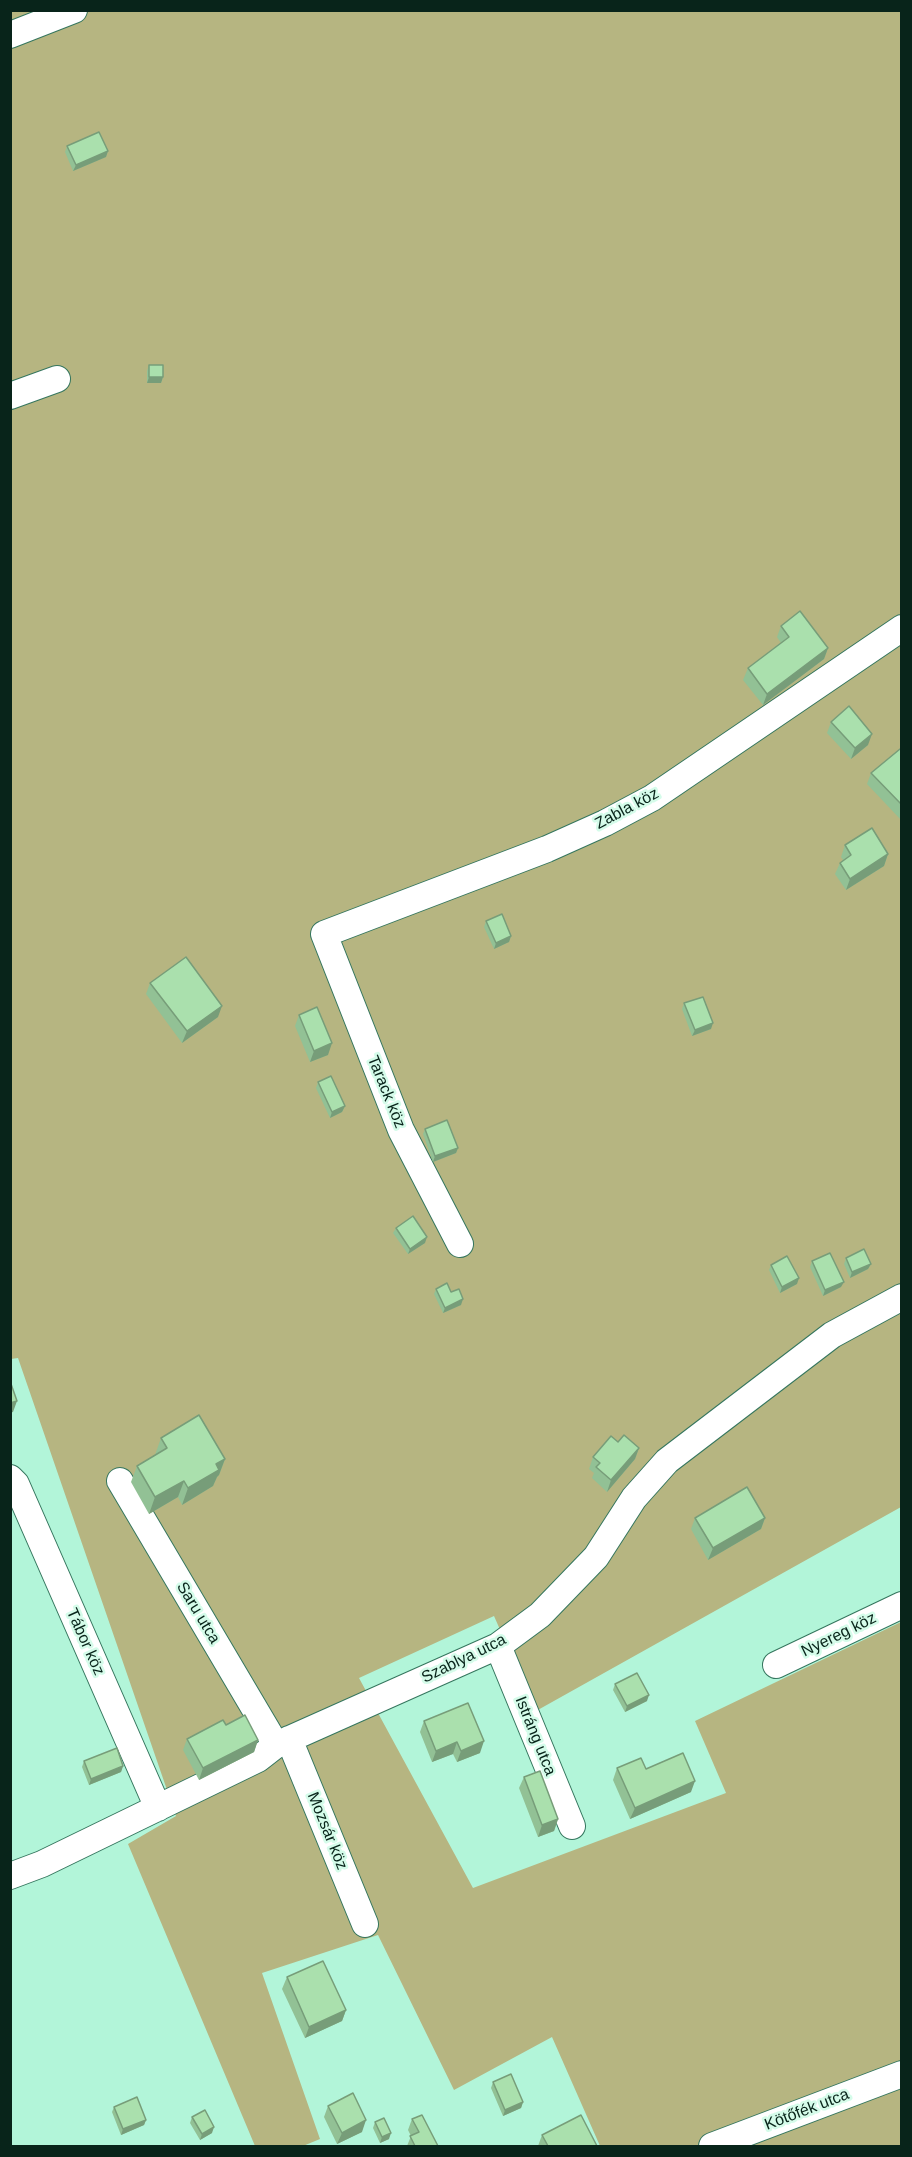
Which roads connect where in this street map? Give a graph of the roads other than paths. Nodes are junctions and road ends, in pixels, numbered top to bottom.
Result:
1 (74, 10) edge
2 (10, 35) edge
3 (57, 379) dead end
4 (10, 396) edge
5 (902, 628) edge
6 (324, 934) joint
7 (460, 1244) dead end
8 (902, 1297) edge
9 (10, 1478) edge
10 (120, 1481) dead end
11 (902, 1605) edge
12 (498, 1646) junction
13 (776, 1665) dead end
14 (282, 1742) junction
15 (158, 1808) junction
16 (572, 1826) dead end
17 (10, 1876) edge
18 (365, 1924) dead end
19 (902, 2074) edge
20 (711, 2146) edge

1 - 2 street
3 - 4 street
5 - 6 street, Zabla köz
6 - 7 street, Tarack köz
8 - 12 street, Szablya utca
9 - 15 street, Tábor köz
10 - 14 street, Saru utca
11 - 13 street, Nyereg köz
12 - 14 street, Szablya utca
12 - 16 street, Istráng utca
14 - 15 street, Szablya utca
14 - 18 street, Mozsár köz
15 - 17 street, Szablya utca
19 - 20 street, Kötőfék utca

